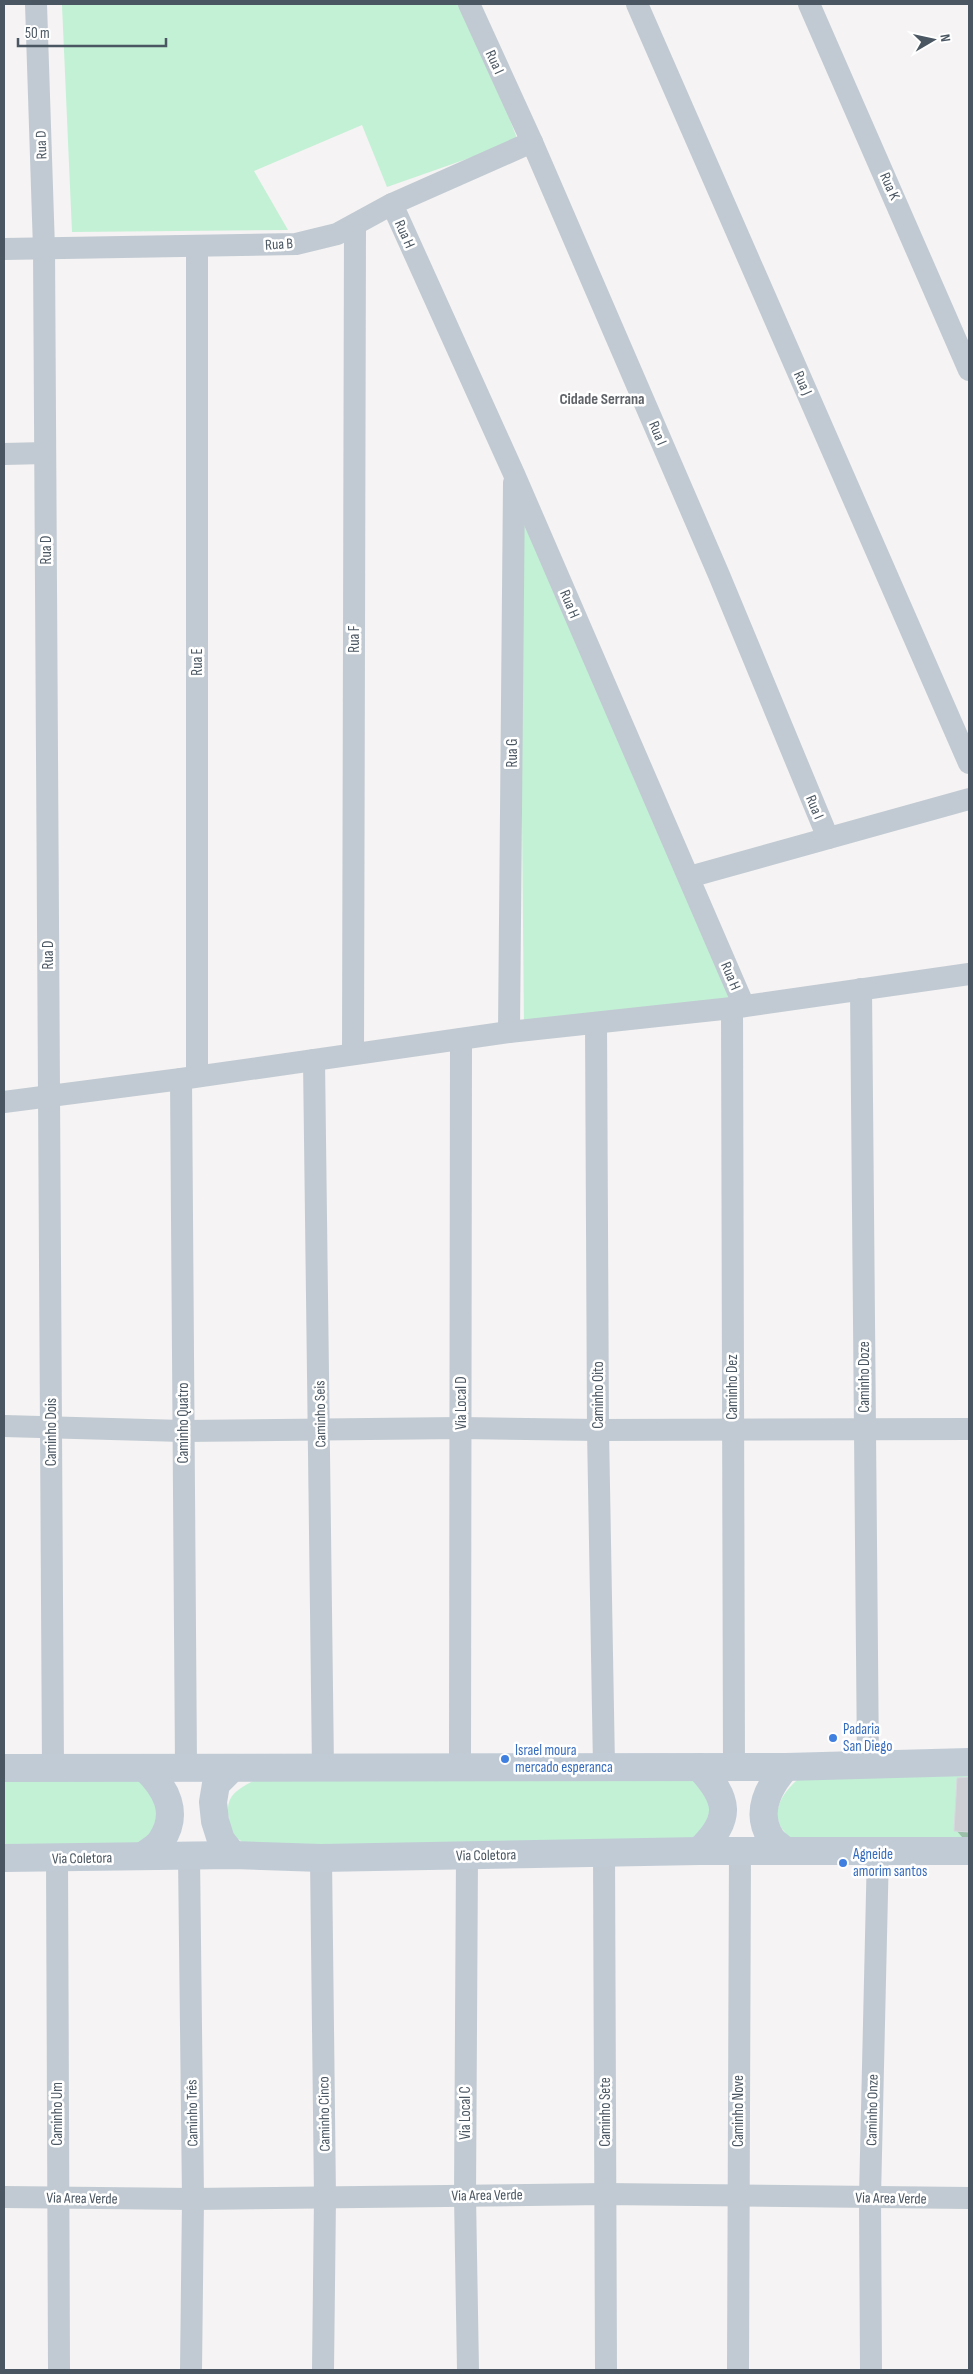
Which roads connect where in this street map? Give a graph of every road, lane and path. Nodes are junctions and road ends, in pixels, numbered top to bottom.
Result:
1 (36, 4) edge
2 (469, 4) edge
3 (637, 4) edge
4 (809, 4) edge
5 (532, 142) junction
6 (392, 204) junction
7 (355, 225) junction
8 (197, 248) junction
9 (4, 249) edge
10 (44, 249) junction
11 (969, 370) edge
12 (46, 453) junction
13 (4, 454) edge
14 (514, 474) junction
15 (969, 763) edge
16 (969, 799) edge
17 (828, 838) junction
18 (689, 877) junction
19 (969, 974) edge
20 (861, 989) junction
21 (738, 1007) junction
22 (596, 1024) junction
23 (509, 1032) junction
24 (461, 1039) junction
25 (353, 1054) junction
26 (314, 1060) junction
27 (189, 1078) junction
28 (48, 1096) junction
29 (4, 1102) edge
30 (4, 1426) edge
31 (51, 1427) junction
32 (461, 1428) junction
33 (732, 1428) junction
34 (864, 1428) junction
35 (320, 1429) junction
36 (969, 1429) edge
37 (598, 1430) junction
38 (183, 1431) junction
39 (969, 1762) edge
40 (868, 1764) junction
41 (604, 1766) junction
42 (186, 1767) junction
43 (460, 1767) junction
44 (699, 1767) junction
45 (734, 1767) junction
46 (786, 1767) junction
47 (4, 1768) edge
48 (53, 1768) junction
49 (145, 1768) junction
50 (323, 1768) junction
51 (231, 1769) junction
52 (878, 1850) junction
53 (699, 1851) junction
54 (786, 1851) junction
55 (969, 1851) edge
56 (740, 1852) junction
57 (604, 1853) junction
58 (233, 1855) junction
59 (143, 1856) junction
60 (189, 1856) junction
61 (467, 1856) junction
62 (4, 1858) edge
63 (321, 1858) junction
64 (57, 1859) junction
65 (605, 2194) junction
66 (465, 2196) junction
67 (737, 2196) junction
68 (4, 2197) edge
69 (870, 2197) junction
70 (58, 2198) junction
71 (325, 2198) junction
72 (969, 2198) edge
73 (193, 2199) junction
74 (59, 2370) edge
75 (191, 2370) edge
76 (324, 2370) edge
77 (468, 2370) edge
78 (606, 2370) edge
79 (738, 2370) edge
80 (871, 2370) edge

1 - 10 street, Rua D
2 - 5 street, Rua I
3 - 15 street, Rua J
4 - 11 street, Rua K
5 - 6 street, Rua B
5 - 17 street, Rua I
6 - 7 street, Rua B
6 - 14 street, Rua H
7 - 8 street, Rua B
7 - 25 street, Rua F
8 - 10 street, Rua B
8 - 27 street, Rua E
9 - 10 street, Rua B
10 - 12 street, Rua D
12 - 13 street
12 - 28 street, Rua D
14 - 18 street, Rua H
14 - 23 street, Rua G
16 - 17 street
17 - 18 street
18 - 21 street, Rua H
19 - 20 street
20 - 21 street
20 - 34 street, Caminho Doze
21 - 22 street
21 - 33 street, Caminho Dez
22 - 23 street
22 - 37 street, Caminho Oito
23 - 24 street
24 - 25 street
24 - 32 street, Via Local D
25 - 26 street
26 - 27 street
26 - 35 street, Caminho Seis
27 - 28 street
27 - 38 street, Caminho Quatro
28 - 29 street
28 - 31 street, Caminho Dois
30 - 31 street
31 - 38 street
31 - 48 street, Caminho Dois
32 - 35 street
32 - 37 street
32 - 43 street, Via Local D
33 - 34 street
33 - 37 street
33 - 45 street, Caminho Dez
34 - 36 street
34 - 40 street, Caminho Doze
35 - 38 street
35 - 50 street, Caminho Seis
37 - 41 street, Caminho Oito
38 - 42 street, Caminho Quatro
39 - 40 street
40 - 46 street
41 - 43 street
41 - 44 street
42 - 49 street
42 - 51 street
43 - 50 street
44 - 45 street
44 - 53 street
45 - 46 street
46 - 54 street
47 - 48 street
48 - 49 street
49 - 59 street
50 - 51 street
51 - 58 street
52 - 54 street, Via Coletora
52 - 55 street, Via Coletora
52 - 69 street, Caminho Onze
53 - 56 street, Via Coletora
53 - 57 street, Via Coletora
54 - 56 street, Via Coletora
56 - 67 street, Caminho Nove
57 - 61 street, Via Coletora
57 - 65 street, Caminho Sete
58 - 60 street, Via Coletora
58 - 63 street, Via Coletora
59 - 60 street, Via Coletora
59 - 64 street, Via Coletora
60 - 73 street, Caminho Três
61 - 63 street, Via Coletora
61 - 66 street, Via Local C
62 - 64 street, Via Coletora
63 - 71 street, Caminho Cinco
64 - 70 street, Caminho Um
65 - 66 street, Via Area Verde
65 - 67 street, Via Area Verde
65 - 78 street, Caminho Sete
66 - 71 street, Via Area Verde
66 - 77 street, Via Local C
67 - 69 street, Via Area Verde
67 - 79 street, Caminho Nove
68 - 70 street, Via Area Verde
69 - 72 street, Via Area Verde
69 - 80 street, Caminho Onze
70 - 73 street, Via Area Verde
70 - 74 street, Caminho Um
71 - 73 street, Via Area Verde
71 - 76 street, Caminho Cinco
73 - 75 street, Caminho Três

